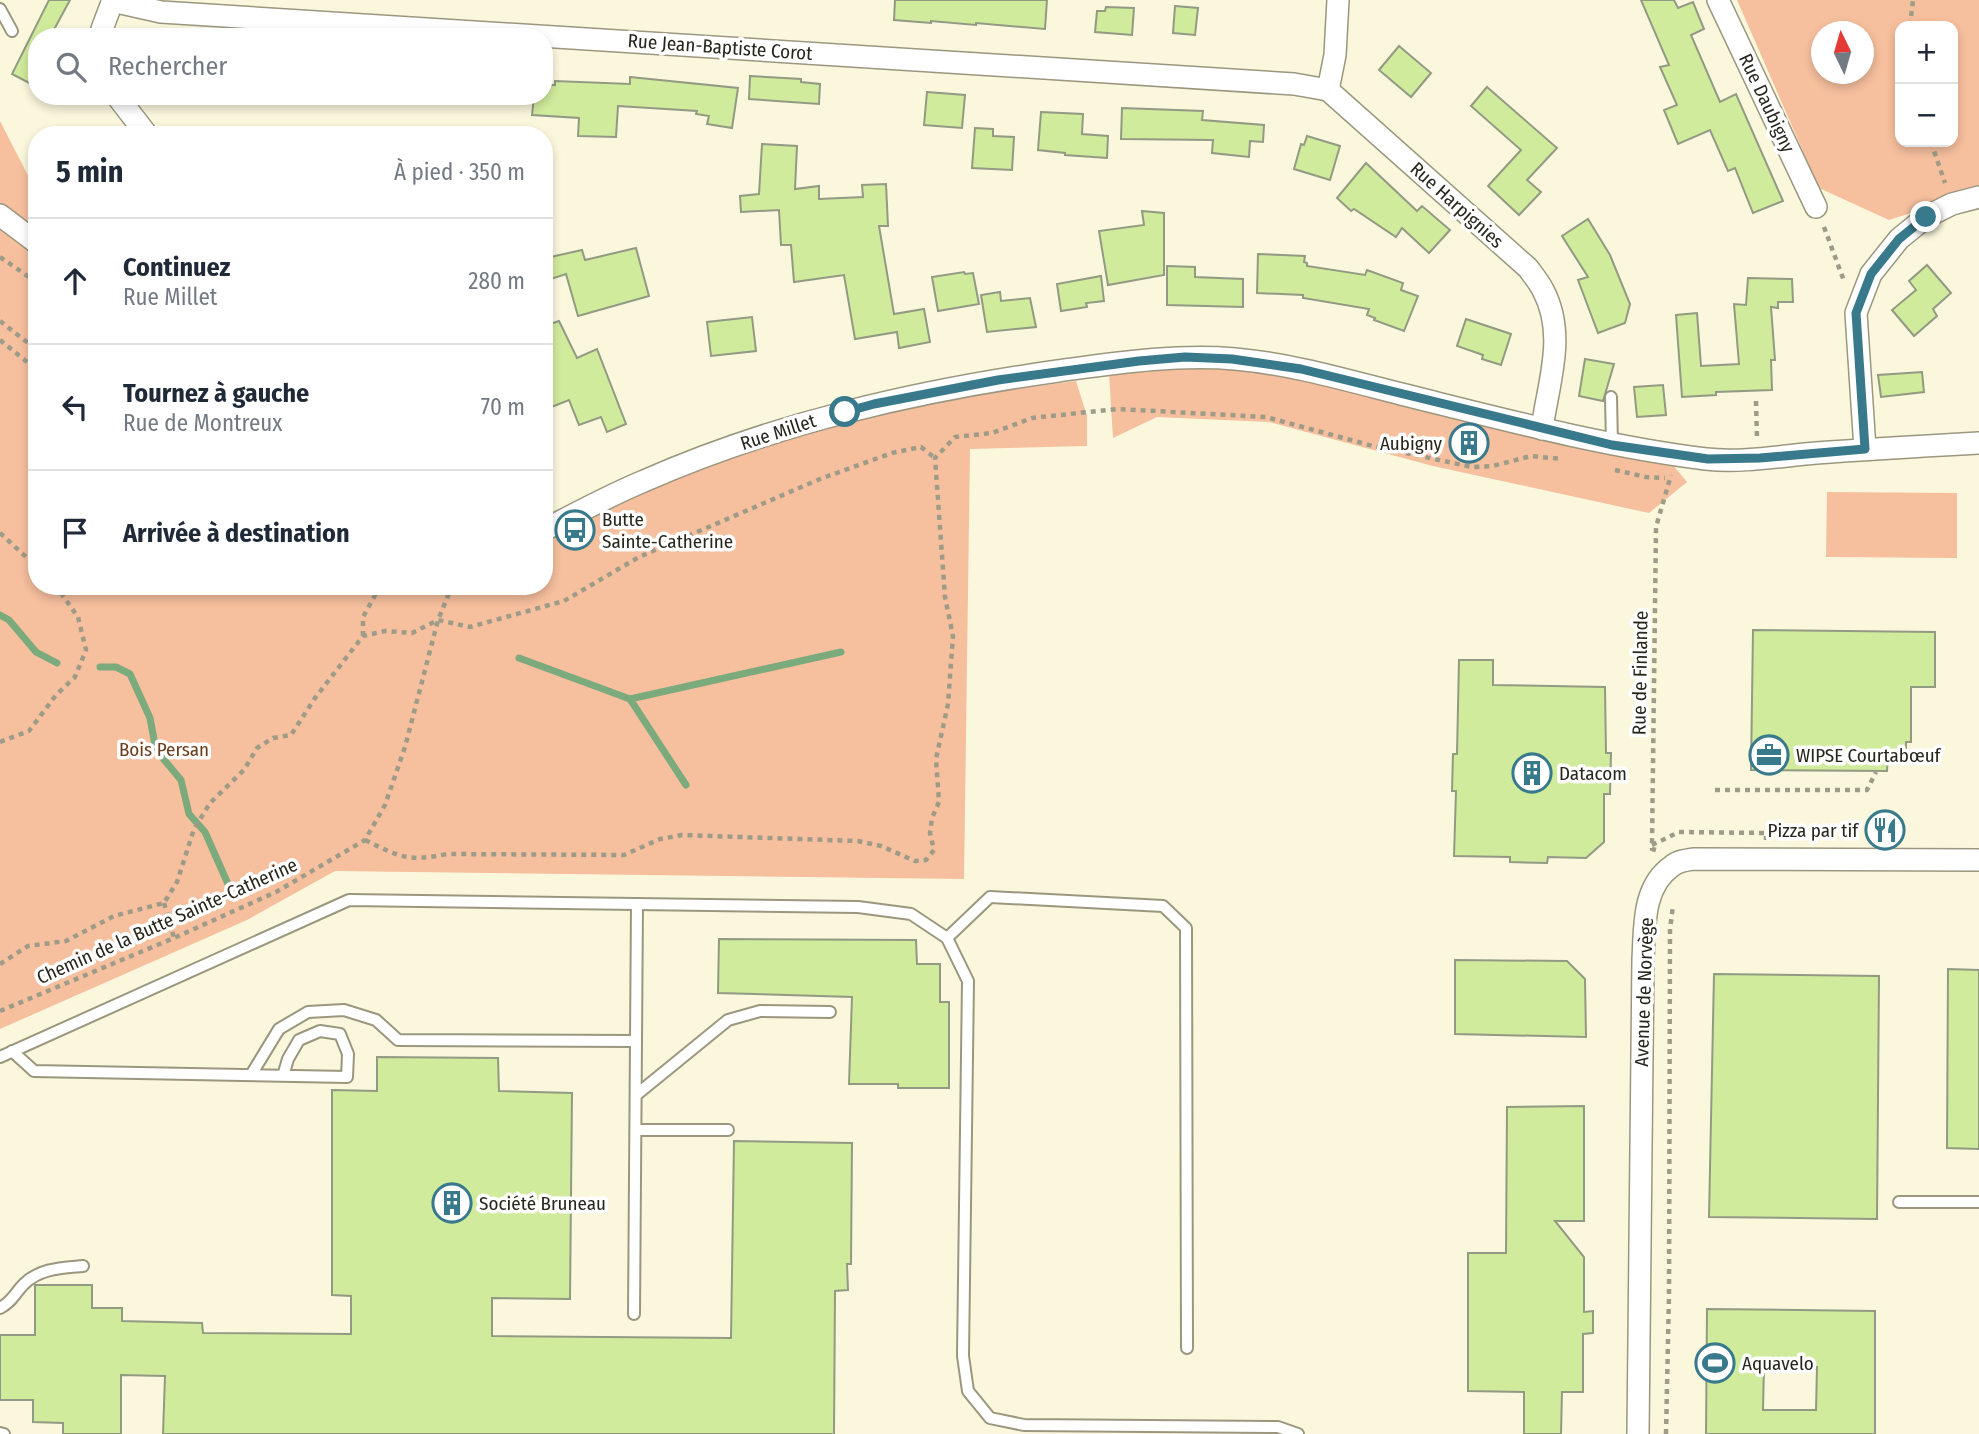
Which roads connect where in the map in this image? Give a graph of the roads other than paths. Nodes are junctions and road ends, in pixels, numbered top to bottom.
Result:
1 (113, 0) edge
2 (1338, 0) edge
3 (1718, 0) edge
4 (0, 9) edge
5 (102, 28) edge
6 (418, 28) edge
7 (12, 31) dead end
8 (553, 37) edge
9 (1328, 90) junction
10 (124, 105) edge
11 (140, 126) edge
12 (1979, 197) edge
13 (1816, 207) road end
14 (0, 215) edge
15 (28, 236) edge
16 (1611, 397) dead end
17 (1542, 429) junction
18 (1979, 443) edge
19 (1612, 445) junction
20 (1865, 449) junction
21 (553, 526) edge
22 (1979, 860) edge
23 (638, 904) junction
24 (947, 938) junction
25 (830, 1012) dead end
26 (636, 1041) junction
27 (12, 1051) junction
28 (0, 1057) edge
29 (251, 1075) junction
30 (283, 1076) junction
31 (636, 1095) junction
32 (636, 1130) junction
33 (728, 1130) dead end
34 (1899, 1202) dead end
35 (1979, 1202) edge
36 (83, 1266) dead end
37 (0, 1308) edge
38 (634, 1314) dead end
39 (1187, 1348) dead end
40 (1298, 1434) edge
41 (1638, 1434) edge

1 - 5 street
1 - 6 street, Rue Jean-Baptiste Corot
2 - 9 street
3 - 13 street, Rue Daubigny
4 - 7 lane
8 - 9 street, Rue Jean-Baptiste Corot
9 - 17 street, Rue Harpignies
10 - 11 street
12 - 20 street
14 - 15 street
16 - 19 lane
17 - 19 street, Rue Millet
17 - 21 street, Rue Millet
18 - 20 street, Rue Millet
19 - 20 street, Rue Millet
22 - 41 street, Avenue de Norvège
23 - 24 lane
23 - 26 lane
23 - 27 lane
24 - 39 lane
24 - 40 lane
25 - 31 lane
26 - 29 lane
26 - 31 lane
27 - 28 lane
27 - 29 lane
29 - 30 lane
30 - 30 lane
31 - 32 lane
32 - 33 lane
32 - 38 lane
34 - 35 lane
36 - 37 lane

